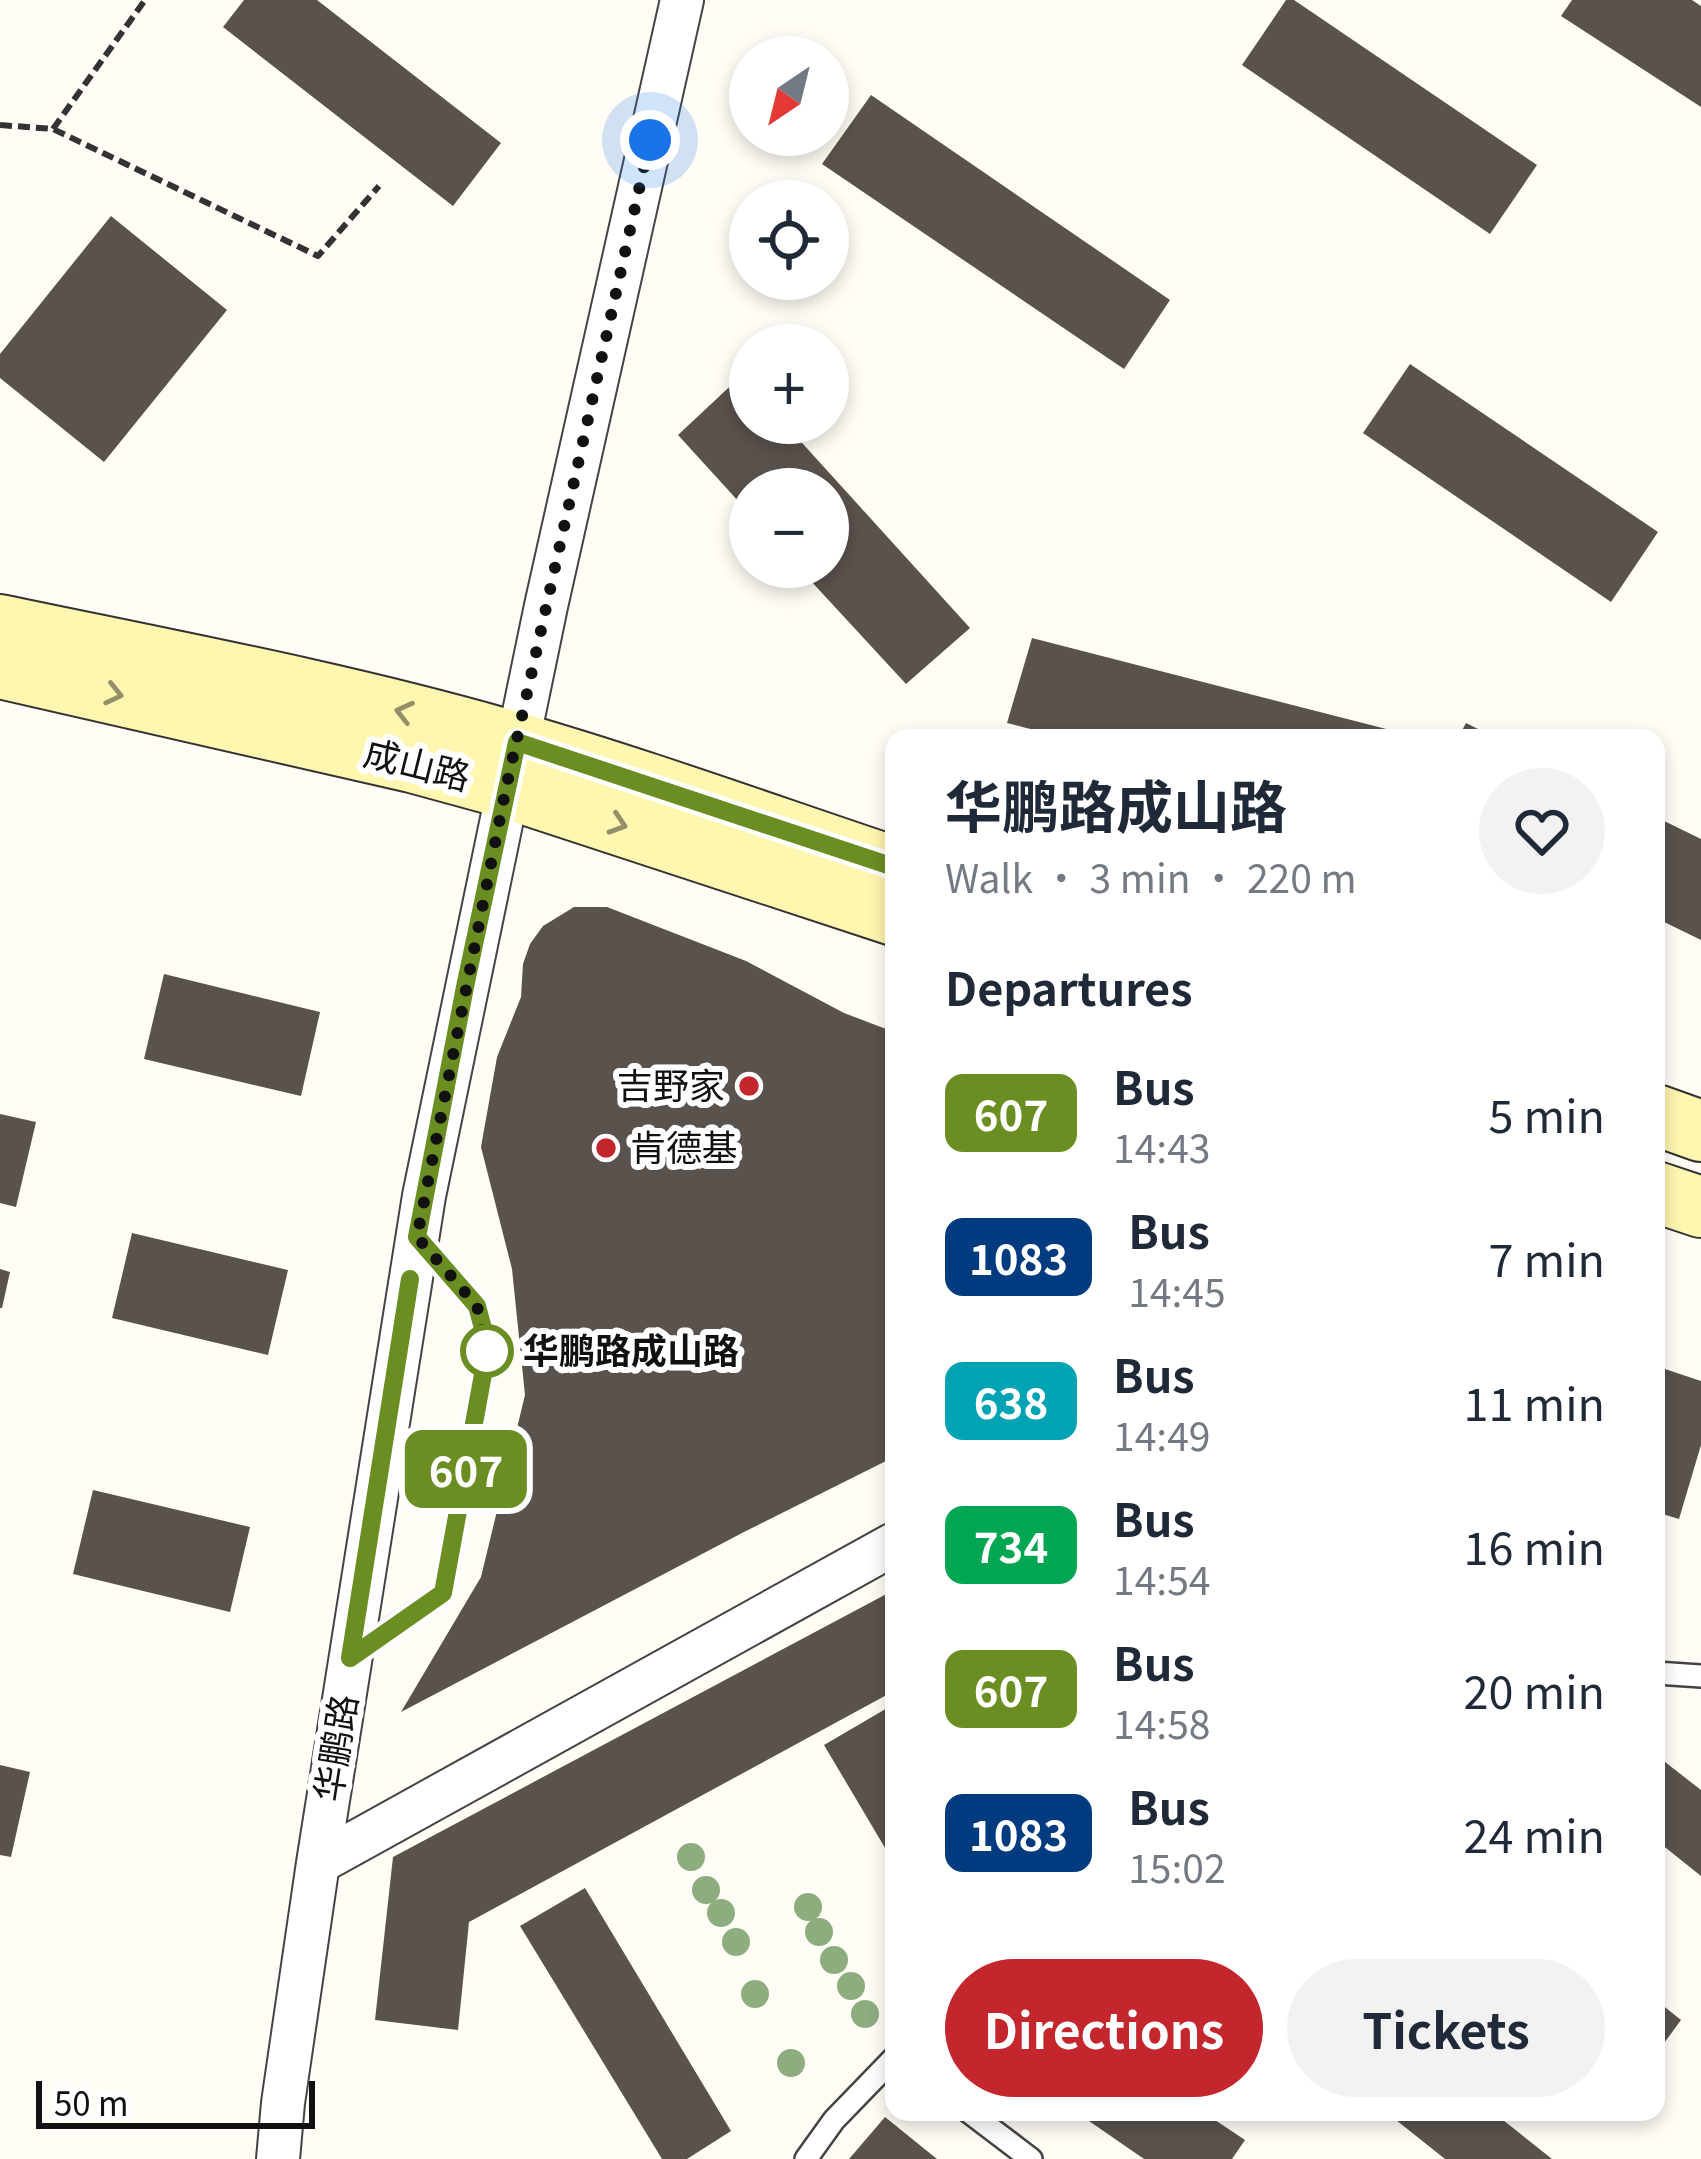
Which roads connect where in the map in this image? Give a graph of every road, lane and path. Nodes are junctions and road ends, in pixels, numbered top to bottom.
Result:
1 (145, 0) edge
2 (682, 0) edge
3 (0, 125) edge
4 (53, 129) junction
5 (379, 186) dead end
6 (0, 626) edge
7 (0, 668) edge
8 (512, 765) junction
9 (885, 866) edge
10 (885, 911) edge
11 (1665, 1118) edge
12 (1701, 1131) edge
13 (1665, 1195) edge
14 (1701, 1207) edge
15 (417, 1237) junction
16 (885, 1549) edge
17 (350, 1658) junction
18 (1665, 1674) edge
19 (1701, 1676) edge
20 (318, 1864) junction
21 (885, 2067) edge
22 (981, 2121) edge
23 (278, 2159) edge
24 (806, 2159) edge
25 (1031, 2159) edge

1 - 4 path
2 - 8 street, 华鹏路
3 - 4 path
4 - 5 path
8 -> 6 main road, 成山路
7 -> 8 main road, 成山路
8 - 9 main road, 成山路
8 -> 10 main road, 成山路
8 - 15 street, 华鹏路
11 - 12 main road
13 - 14 main road
15 - 17 street, 华鹏路
15 - 17 lane
16 - 20 street
17 - 20 street, 华鹏路
18 - 19 lane
20 - 23 street, 华鹏路
21 - 24 lane
22 - 25 lane

